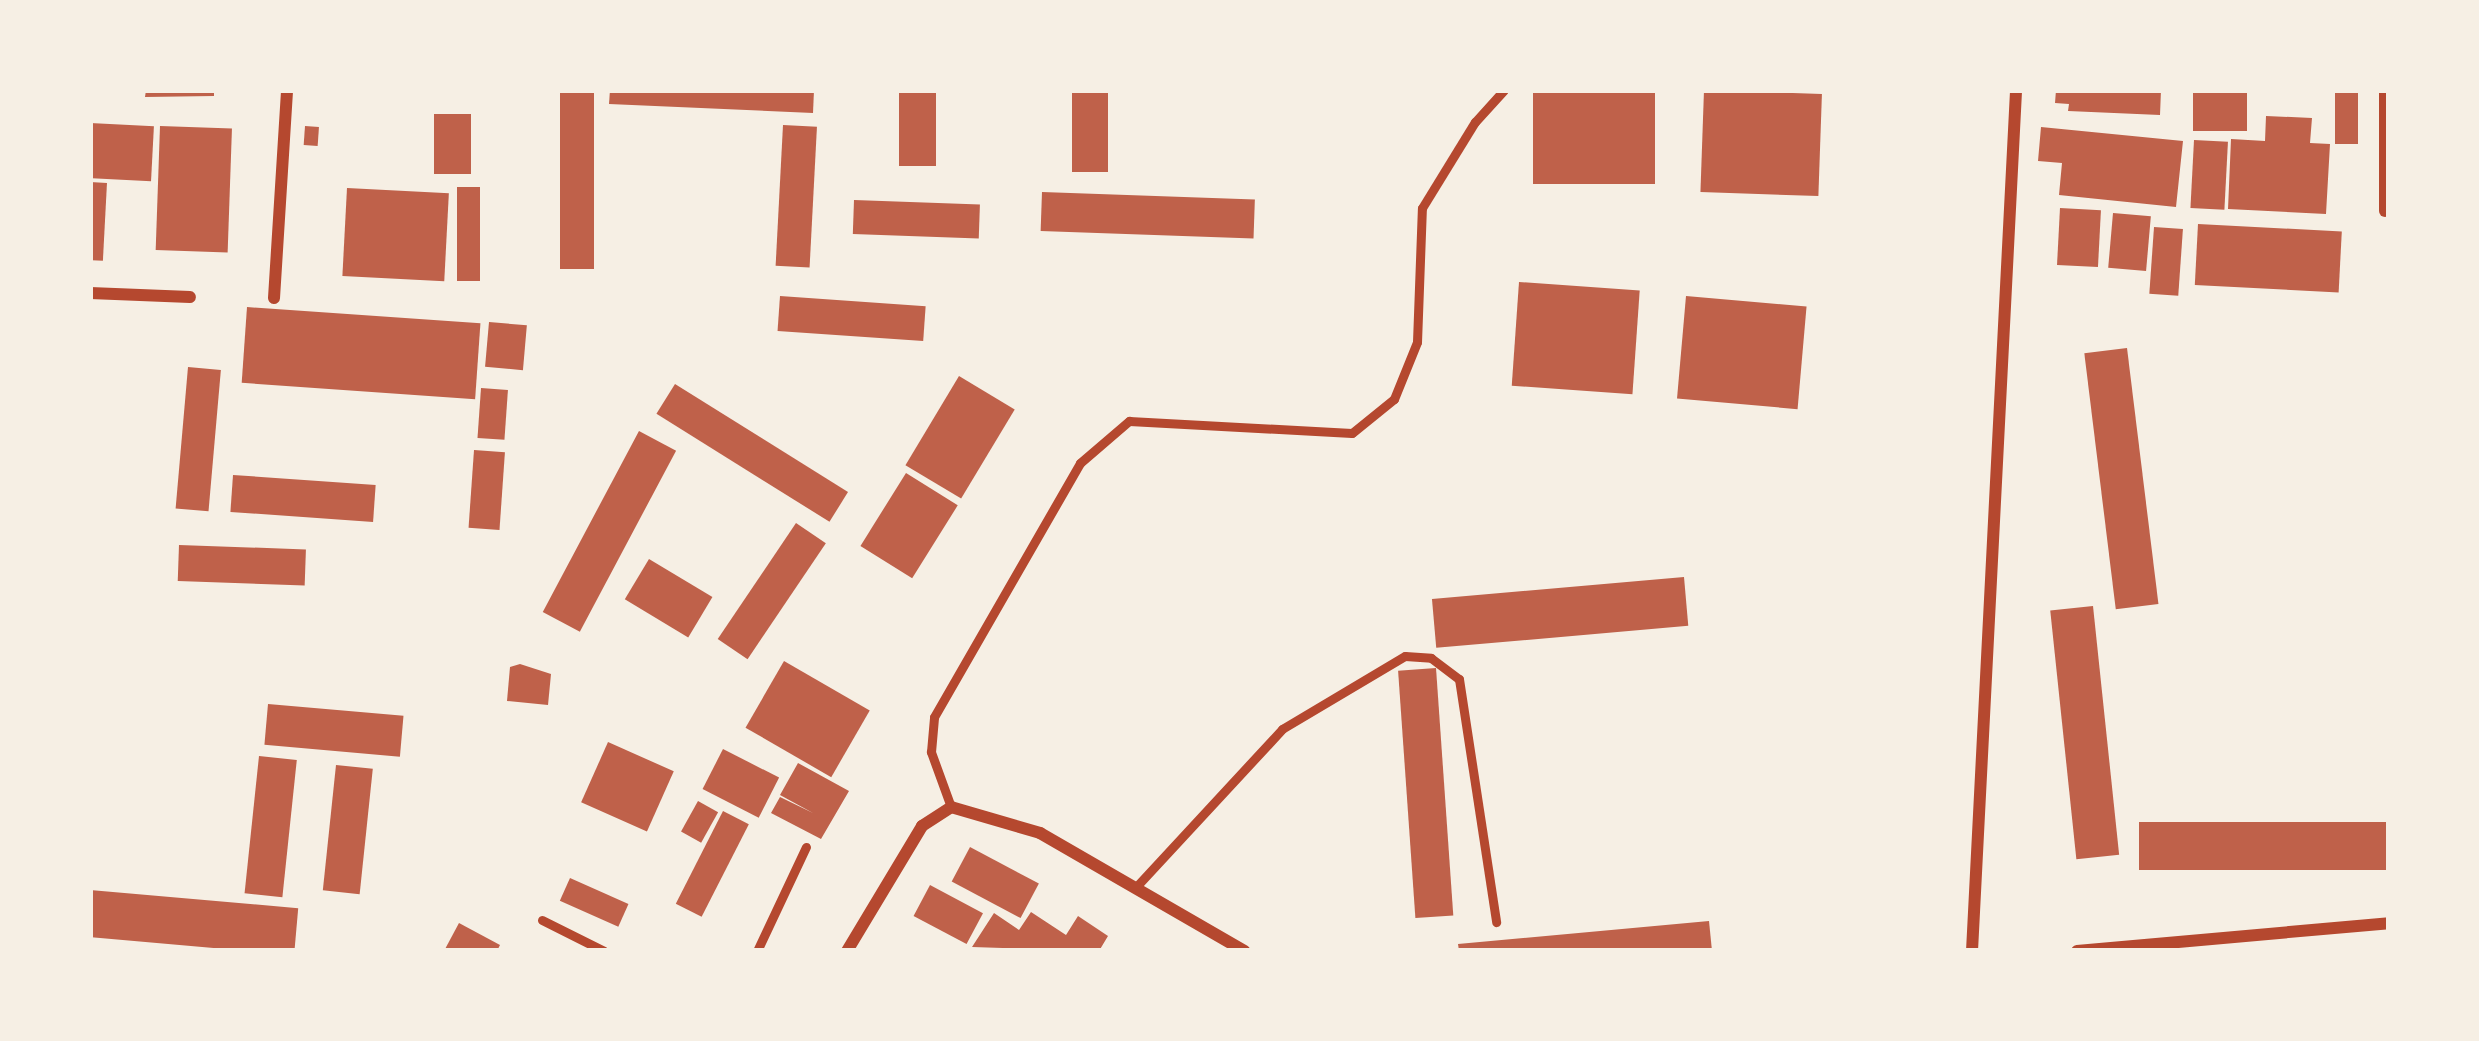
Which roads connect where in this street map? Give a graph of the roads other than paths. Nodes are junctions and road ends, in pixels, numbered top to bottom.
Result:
1 (287, 90) edge
2 (1504, 90) edge
3 (2016, 90) edge
4 (2385, 90) edge
5 (2385, 211) dead end
6 (90, 292) edge
7 (190, 297) dead end
8 (274, 298) dead end
9 (951, 807) junction
10 (806, 847) dead end
11 (1135, 888) junction
12 (542, 920) dead end
13 (1496, 922) dead end
14 (2389, 922) edge
15 (604, 951) edge
16 (757, 951) edge
17 (847, 951) edge
18 (1244, 951) edge
19 (1972, 951) edge
20 (2077, 951) edge

1 - 8 street
2 - 9 lane
3 - 19 street
4 - 5 street
6 - 7 street
9 - 11 street
9 - 17 street
10 - 16 lane
11 - 13 lane
11 - 18 street
12 - 15 lane
14 - 20 street

